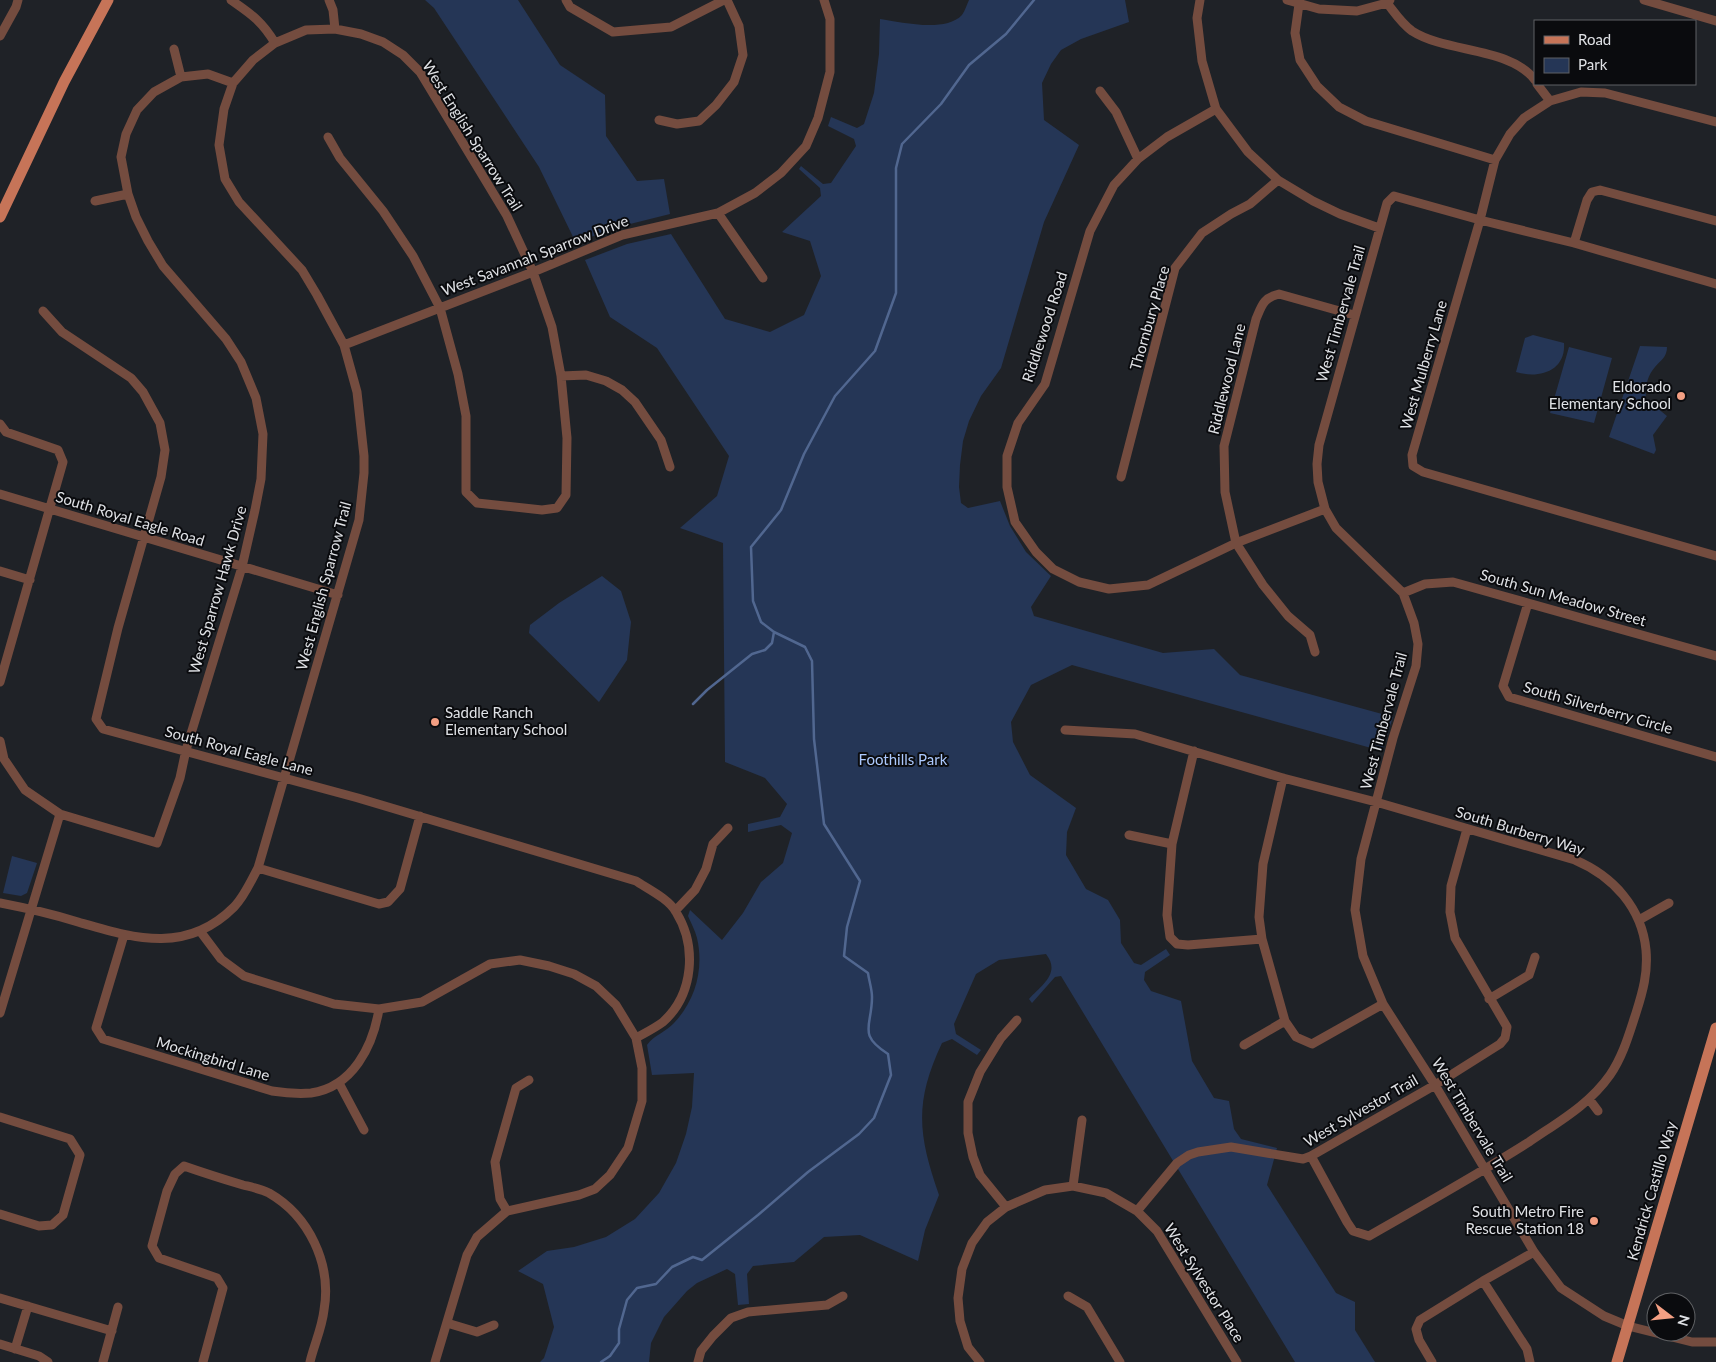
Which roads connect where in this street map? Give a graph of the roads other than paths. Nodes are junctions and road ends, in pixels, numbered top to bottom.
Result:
1 (18, 0) edge
2 (108, 0) edge
3 (231, 0) edge
4 (329, 0) edge
5 (566, 0) edge
6 (726, 0) edge
7 (824, 0) edge
8 (1200, 0) edge
9 (1287, 0) edge
10 (1644, 0) edge
11 (1389, 1) edge
12 (1299, 4) junction
13 (1716, 20) edge
14 (335, 29) junction
15 (0, 36) edge
16 (275, 43) junction
17 (174, 49) dead end
18 (181, 77) junction
19 (1534, 79) edge
20 (233, 83) junction
21 (1538, 85) edge
22 (1100, 91) dead end
23 (1550, 101) junction
24 (1216, 109) junction
25 (659, 120) dead end
26 (1716, 122) edge
27 (328, 137) dead end
28 (1138, 159) junction
29 (1495, 160) junction
30 (1278, 180) junction
31 (128, 194) junction
32 (94, 201) dead end
33 (718, 213) junction
34 (0, 217) edge
35 (1480, 220) junction
36 (1716, 221) edge
37 (1379, 228) junction
38 (1574, 243) junction
39 (533, 272) junction
40 (763, 278) dead end
41 (1716, 284) edge
42 (440, 308) junction
43 (43, 311) dead end
44 (1354, 315) junction
45 (344, 345) junction
46 (560, 376) junction
47 (0, 424) edge
48 (670, 467) dead end
49 (1121, 477) dead end
50 (0, 494) edge
51 (1325, 509) junction
52 (50, 510) junction
53 (144, 538) junction
54 (1236, 543) junction
55 (1716, 556) edge
56 (242, 567) junction
57 (0, 571) edge
58 (30, 580) junction
59 (1403, 593) junction
60 (338, 595) junction
61 (1528, 603) junction
62 (1315, 652) dead end
63 (1716, 656) edge
64 (0, 682) edge
65 (1065, 730) dead end
66 (0, 741) edge
67 (186, 750) junction
68 (1194, 751) junction
69 (1716, 757) edge
70 (285, 778) junction
71 (1283, 778) junction
72 (1376, 802) junction
73 (60, 814) junction
74 (420, 816) junction
75 (728, 828) dead end
76 (1467, 829) junction
77 (1129, 835) dead end
78 (1172, 844) junction
79 (258, 868) junction
80 (0, 903) edge
81 (1669, 903) dead end
82 (31, 908) junction
83 (676, 910) junction
84 (1639, 920) junction
85 (200, 931) junction
86 (124, 935) junction
87 (1262, 939) junction
88 (1535, 957) dead end
89 (2, 996) edge
90 (1490, 999) junction
91 (1383, 1004) junction
92 (380, 1009) junction
93 (0, 1013) edge
94 (1017, 1020) dead end
95 (1285, 1020) junction
96 (1716, 1028) edge
97 (636, 1038) junction
98 (1244, 1044) dead end
99 (529, 1080) dead end
100 (338, 1083) junction
101 (1435, 1085) junction
102 (1589, 1099) junction
103 (1598, 1112) dead end
104 (0, 1117) edge
105 (1082, 1120) dead end
106 (364, 1130) dead end
107 (1311, 1156) junction
108 (1486, 1169) junction
109 (1073, 1186) junction
110 (1006, 1207) junction
111 (507, 1211) junction
112 (1137, 1211) junction
113 (0, 1214) edge
114 (1534, 1252) junction
115 (1483, 1280) junction
116 (844, 1296) dead end
117 (1068, 1296) dead end
118 (0, 1298) edge
119 (28, 1306) junction
120 (118, 1307) dead end
121 (447, 1323) junction
122 (494, 1325) dead end
123 (1628, 1326) junction
124 (112, 1331) junction
125 (1716, 1342) edge
126 (0, 1344) edge
127 (15, 1349) junction
128 (48, 1362) edge
129 (103, 1362) edge
130 (203, 1362) edge
131 (310, 1362) edge
132 (435, 1362) edge
133 (698, 1362) edge
134 (980, 1362) edge
135 (1120, 1362) edge
136 (1237, 1362) edge
137 (1432, 1362) edge
138 (1530, 1362) edge
139 (1617, 1362) edge

1 - 15 street
2 - 34 main road
3 - 16 street
4 - 14 street
5 - 6 street
6 - 25 street
7 - 33 street, West Savannah Sparrow Drive
8 - 24 street
9 - 12 street
10 - 13 street
11 - 12 street
11 - 19 street
12 - 29 street
14 - 16 street, West English Sparrow Trail
14 - 39 street, West English Sparrow Trail
16 - 20 street, West English Sparrow Trail
17 - 18 street
18 - 20 street, West Sparrow Hawk Drive
18 - 31 street, West Sparrow Hawk Drive
20 - 45 street, West English Sparrow Trail
21 - 23 street
22 - 28 street
23 - 26 street, West Mulberry Lane
23 - 29 street, West Mulberry Lane
24 - 28 street, Riddlewood Road
24 - 30 street
27 - 42 street, West English Sparrow Trail
28 - 54 street, Riddlewood Road
29 - 35 street, West Mulberry Lane
30 - 37 street
30 - 49 street, Thornbury Place
31 - 32 street
31 - 56 street, West Sparrow Hawk Drive
33 - 39 street, West Savannah Sparrow Drive
33 - 40 street
35 - 37 street, West Timbervale Trail
35 - 38 street, West Timbervale Trail
35 - 55 street, West Mulberry Lane
36 - 38 street
37 - 44 street, West Timbervale Trail
38 - 41 street, West Timbervale Trail
39 - 42 street, West Savannah Sparrow Drive
39 - 46 street, West English Sparrow Trail
42 - 45 street, West Savannah Sparrow Drive
42 - 46 street, West English Sparrow Trail
43 - 53 street, South Royal Eagle Lane
44 - 51 street, West Timbervale Trail
44 - 54 street, Riddlewood Lane
45 - 60 street, West English Sparrow Trail
46 - 48 street
47 - 52 street
50 - 52 street, South Royal Eagle Road
51 - 54 street, Riddlewood Road
51 - 59 street, West Timbervale Trail
52 - 53 street, South Royal Eagle Road
52 - 58 street
53 - 56 street, South Royal Eagle Road
53 - 67 street, South Royal Eagle Lane
54 - 62 street, Riddlewood Lane
56 - 60 street, South Royal Eagle Road
56 - 67 street, West Sparrow Hawk Drive
57 - 58 street
58 - 64 street
59 - 61 street, South Sun Meadow Street
59 - 72 street, West Timbervale Trail
60 - 70 street, West English Sparrow Trail
61 - 63 street, South Sun Meadow Street
61 - 69 street, South Silverberry Circle
65 - 68 street, South Burberry Way
66 - 73 street
67 - 70 street, South Royal Eagle Lane
67 - 73 street, West Sparrow Hawk Drive
68 - 71 street, South Burberry Way
68 - 78 street
70 - 74 street, South Royal Eagle Lane
70 - 79 street, West English Sparrow Trail
71 - 72 street, South Burberry Way
71 - 87 street
72 - 76 street, South Burberry Way
72 - 91 street, West Timbervale Trail
73 - 82 street
74 - 79 street
74 - 83 street, South Royal Eagle Lane
75 - 83 street
76 - 84 street, South Burberry Way
76 - 90 street, West Sylvestor Trail
77 - 78 street
78 - 87 street
79 - 85 street, West English Sparrow Trail
80 - 82 street, West English Sparrow Trail
81 - 84 street
82 - 86 street, West English Sparrow Trail
82 - 89 street
83 - 97 street, South Royal Eagle Lane
84 - 102 street, South Burberry Way
85 - 86 street, West English Sparrow Trail
85 - 92 street
86 - 100 street, Mockingbird Lane
87 - 95 street
88 - 90 street
89 - 93 street
90 - 101 street, West Sylvestor Trail
91 - 95 street
91 - 101 street, West Timbervale Trail
92 - 97 street
92 - 100 street, Mockingbird Lane
94 - 110 street
95 - 98 street
96 - 123 main road, Kendrick Castillo Way
97 - 111 street
99 - 111 street
100 - 106 street
101 - 107 street, West Sylvestor Trail
101 - 108 street, West Timbervale Trail
102 - 103 street
102 - 108 street, South Burberry Way
104 - 113 street
105 - 109 street
107 - 108 street, South Burberry Way
107 - 112 street, West Sylvestor Trail
108 - 114 street, West Timbervale Trail
109 - 110 street, West Sylvestor Place
109 - 112 street, West Sylvestor Place
110 - 134 street, West Sylvestor Place
111 - 121 street
112 - 136 street, West Sylvestor Place
114 - 115 street
114 - 123 street, West Timbervale Trail
115 - 137 street
115 - 138 street
116 - 133 street
117 - 135 street
118 - 119 street
119 - 124 street
119 - 127 street
120 - 124 street
121 - 122 street
121 - 132 street
123 - 125 street, West Timbervale Trail
123 - 139 main road, Kendrick Castillo Way
124 - 129 street
126 - 127 street
127 - 128 street
130 - 131 street

